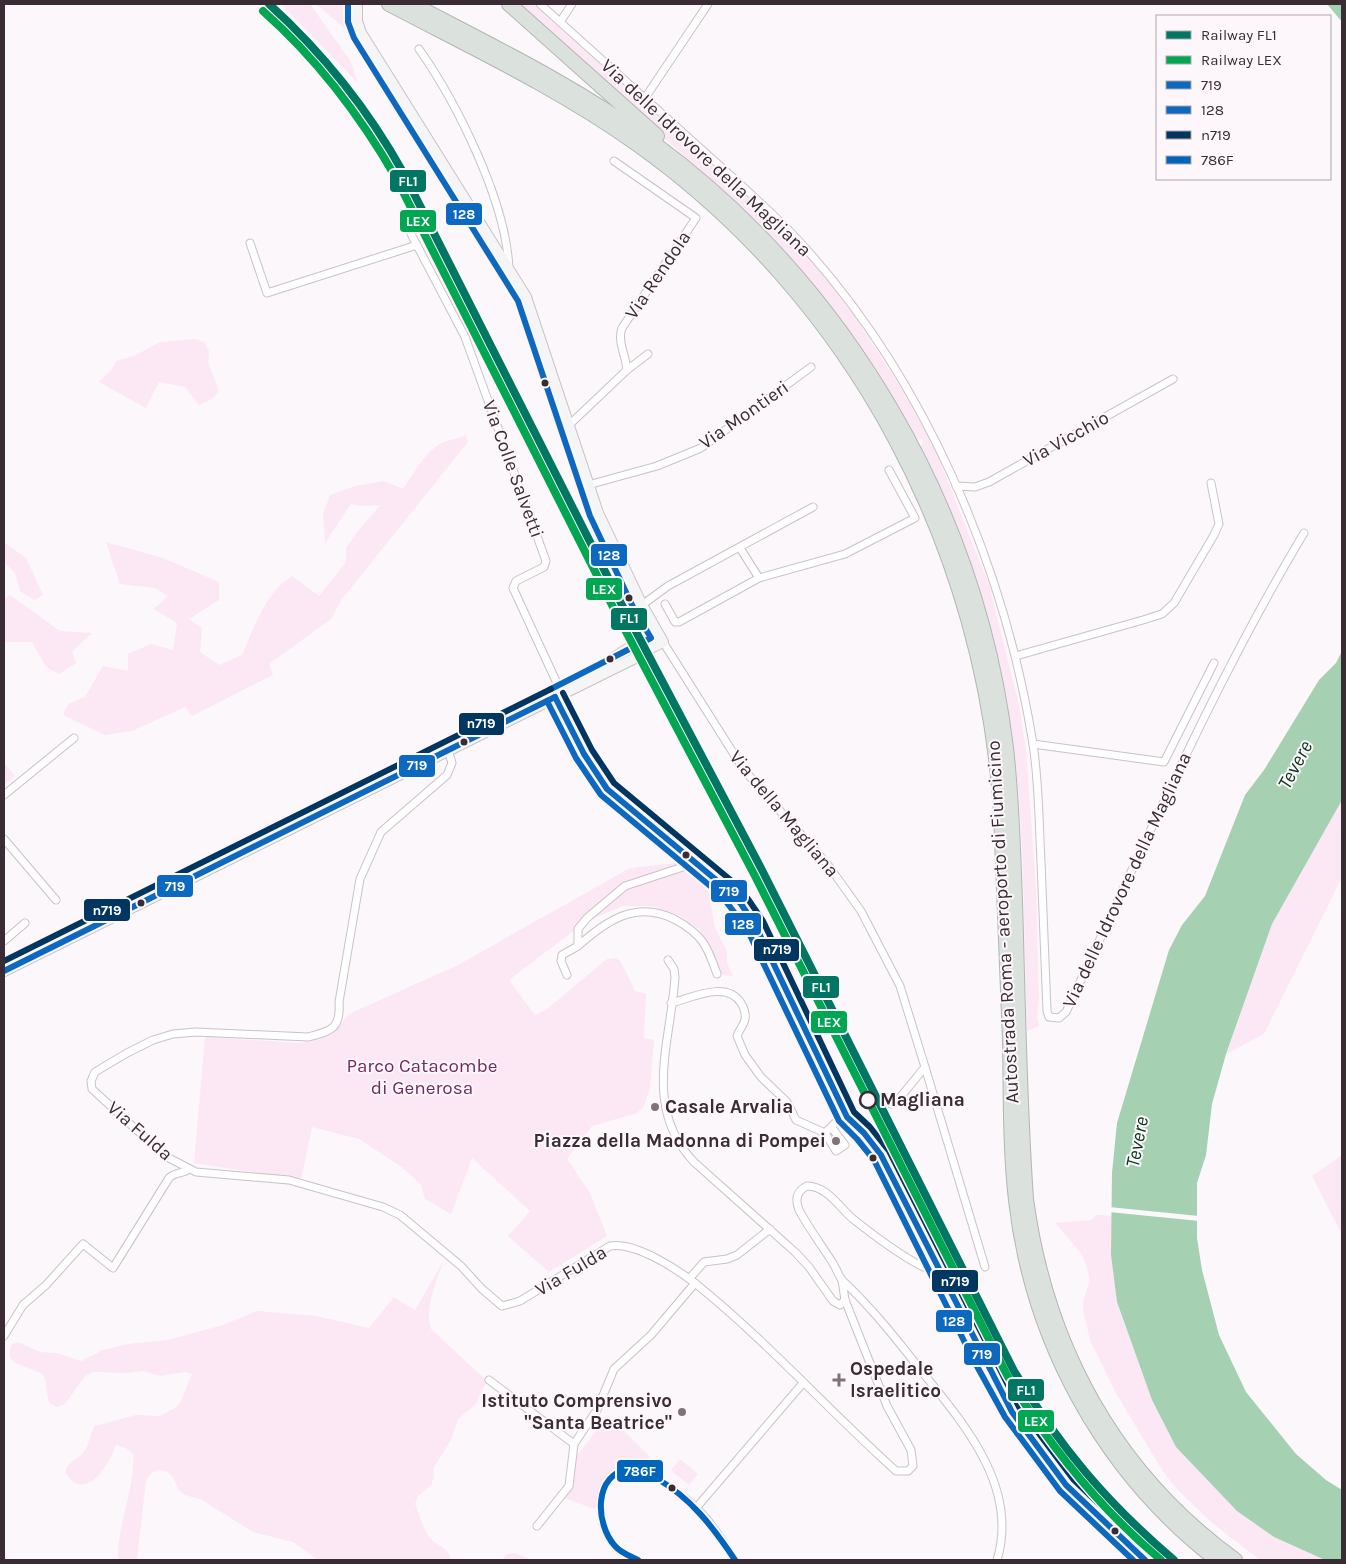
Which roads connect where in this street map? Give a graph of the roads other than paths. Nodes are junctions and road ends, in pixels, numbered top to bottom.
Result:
1 (357, 4) edge
2 (389, 4) edge
3 (412, 4) edge
4 (508, 4) edge
5 (540, 4) edge
6 (572, 4) edge
7 (708, 4) edge
8 (560, 22) junction
9 (419, 49) dead end
10 (645, 98) junction
11 (614, 161) dead end
12 (715, 192) junction
13 (410, 232) dead end
14 (250, 243) dead end
15 (417, 245) junction
16 (509, 270) junction
17 (648, 354) dead end
18 (811, 367) dead end
19 (627, 370) junction
20 (1173, 379) dead end
21 (569, 425) junction
22 (889, 470) dead end
23 (1211, 484) dead end
24 (588, 485) junction
25 (956, 486) junction
26 (814, 507) dead end
27 (1304, 533) dead end
28 (740, 548) junction
29 (759, 578) junction
30 (665, 604) dead end
31 (642, 606) junction
32 (656, 631) junction
33 (643, 640) dead end
34 (663, 642) junction
35 (630, 648) dead end
36 (649, 650) dead end
37 (1016, 656) junction
38 (635, 658) dead end
39 (1214, 663) dead end
40 (558, 696) junction
41 (74, 738) dead end
42 (1033, 744) junction
43 (448, 750) junction
44 (4, 795) edge
45 (4, 839) edge
46 (695, 864) junction
47 (56, 900) dead end
48 (26, 923) dead end
49 (4, 940) edge
50 (578, 946) junction
51 (668, 960) dead end
52 (4, 971) edge
53 (717, 974) dead end
54 (567, 975) dead end
55 (671, 1003) junction
56 (925, 1067) junction
57 (891, 1104) dead end
58 (846, 1115) junction
59 (832, 1128) junction
60 (825, 1132) junction
61 (189, 1169) junction
62 (770, 1229) junction
63 (1029, 1250) junction
64 (985, 1267) dead end
65 (940, 1273) junction
66 (842, 1280) junction
67 (692, 1281) junction
68 (854, 1290) junction
69 (845, 1300) junction
70 (4, 1336) edge
71 (490, 1380) dead end
72 (803, 1384) junction
73 (574, 1444) junction
74 (1134, 1471) junction
75 (696, 1508) junction
76 (537, 1526) dead end
77 (638, 1560) edge
78 (735, 1560) edge
79 (997, 1560) edge
80 (1145, 1560) edge
81 (1218, 1560) edge
82 (1235, 1560) edge

1 - 16 main road, Via della Magliana
2 - 63 highway, Autostrada Roma - aeroporto di Fiumicino
3 - 12 highway, Autostrada Roma - aeroporto di Fiumicino
4 - 12 highway
5 - 8 street, Via delle Idrovore della Magliana
6 - 8 street
7 - 10 street
8 - 10 street, Via delle Idrovore della Magliana
9 - 16 street, Via della Magliana
10 - 25 street, Via delle Idrovore della Magliana
11 - 19 street, Via Rendola
12 - 63 highway, Autostrada Roma - aeroporto di Fiumicino
13 - 15 street, Via Colle Salvetti
14 - 15 street
15 - 40 street, Via Colle Salvetti
16 - 21 main road, Via della Magliana
17 - 19 street
18 - 24 street, Via Montieri
19 - 21 street
20 - 25 street, Via Vicchio
21 - 24 main road, Via della Magliana
22 - 29 street
23 - 37 street
24 - 31 main road, Via della Magliana
25 - 37 street, Via delle Idrovore della Magliana
26 - 28 street
27 - 42 street, Via delle Idrovore della Magliana
28 - 29 street
28 - 31 street
29 - 30 street
31 - 32 main road, Via della Magliana
32 - 33 main road
32 - 34 main road, Via della Magliana
34 - 36 main road
34 - 56 street, Via della Magliana
35 - 40 main road
37 - 42 street, Via delle Idrovore della Magliana
38 - 40 main road
39 - 42 street
40 - 43 main road
40 - 46 main road
41 - 44 street
43 - 52 main road
43 - 61 street, Via Fulda
45 - 47 street
46 - 50 street
46 - 58 main road
48 - 49 street
50 - 53 street
50 - 54 street
51 - 55 street
55 - 60 street
55 - 62 street
56 - 57 street
56 - 64 street, Via della Magliana
58 - 59 street
58 - 65 main road
59 - 60 street
59 - 60 street
61 - 67 street, Via Fulda
61 - 70 street
62 - 67 street
62 - 69 street
63 - 74 highway, Autostrada Roma - aeroporto di Fiumicino
65 - 66 street
65 - 80 main road
66 - 68 street
66 - 69 street, Via Fulda
67 - 72 street, Via Fulda
67 - 73 street
68 - 69 street
68 - 79 street
69 - 72 street, Via Fulda
71 - 73 street
72 - 75 street
73 - 76 street
74 - 81 highway, Autostrada Roma - aeroporto di Fiumicino
74 - 82 highway, Autostrada Roma - aeroporto di Fiumicino
75 - 77 street
75 - 78 street

